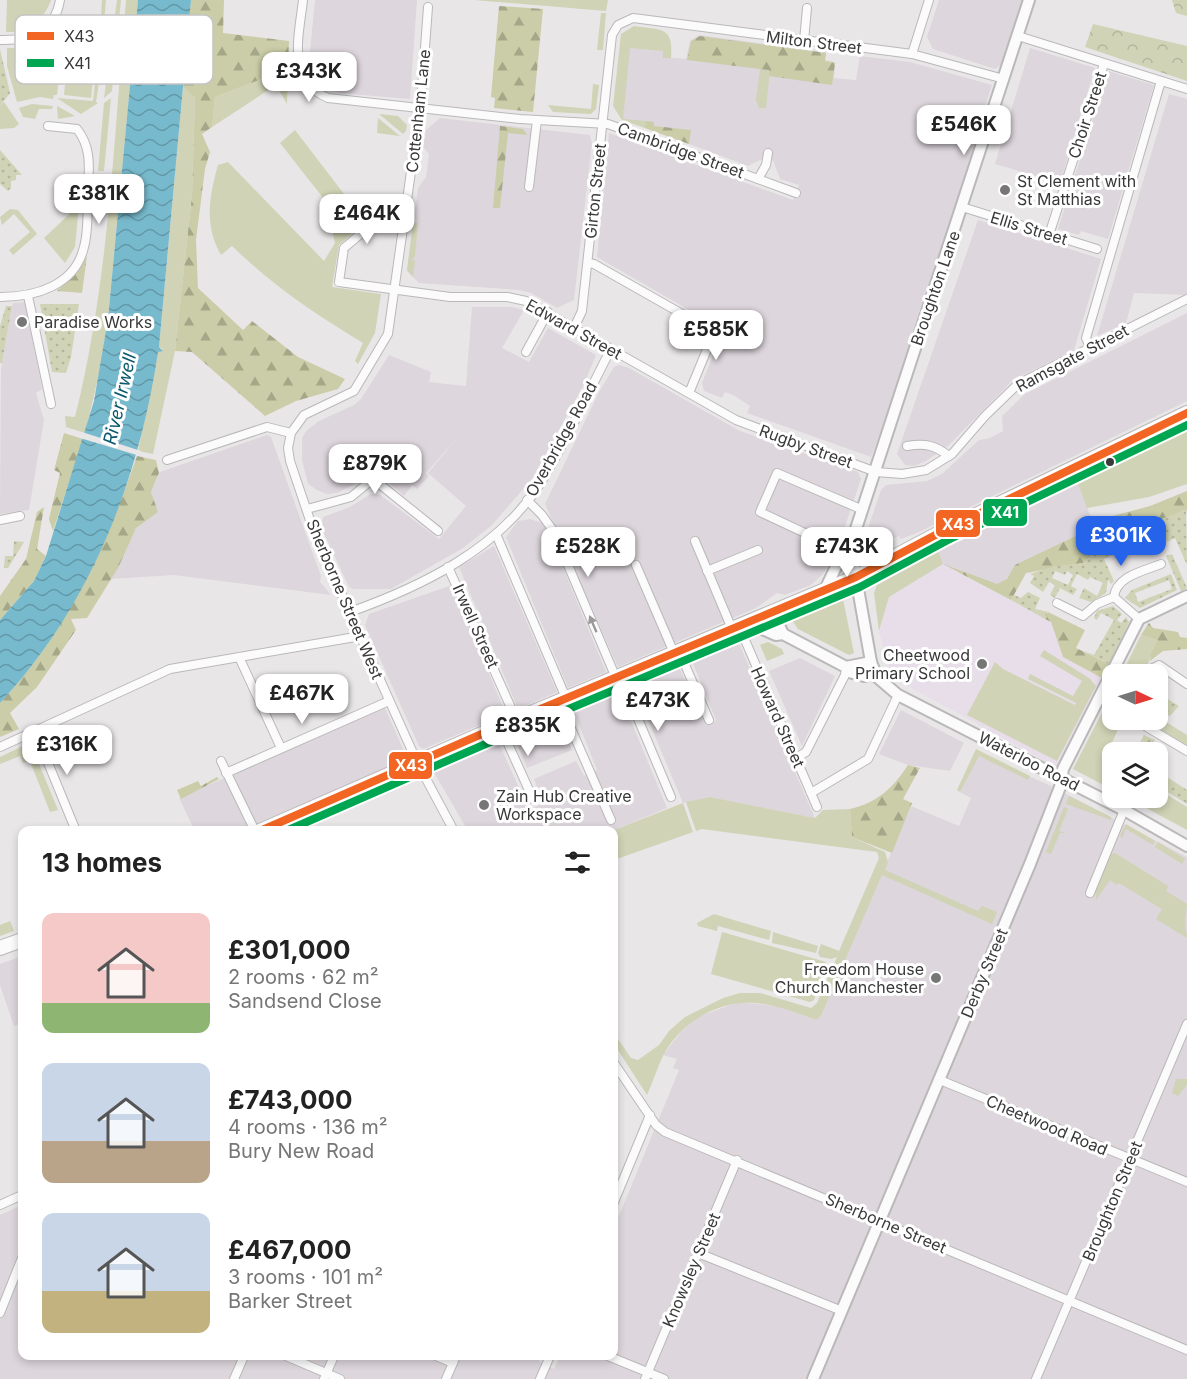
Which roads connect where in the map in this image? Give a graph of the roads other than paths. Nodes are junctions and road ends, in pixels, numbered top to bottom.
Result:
1 (60, 0) edge
2 (303, 0) edge
3 (929, 0) edge
4 (1029, 0) edge
5 (428, 7) dead end
6 (807, 8) dead end
7 (55, 15) edge
8 (623, 21) joint
9 (1018, 36) junction
10 (804, 42) junction
11 (912, 54) junction
12 (1104, 64) junction
13 (1004, 79) junction
14 (1161, 81) junction
15 (1187, 89) edge
16 (420, 107) junction
17 (537, 120) junction
18 (602, 123) junction
19 (48, 126) dead end
20 (768, 153) dead end
21 (758, 179) junction
22 (529, 187) dead end
23 (796, 193) dead end
24 (962, 207) junction
25 (405, 215) junction
26 (1049, 235) junction
27 (1097, 249) dead end
28 (588, 263) junction
29 (396, 291) junction
30 (28, 296) junction
31 (0, 297) edge
32 (1187, 299) edge
33 (548, 312) junction
34 (720, 318) dead end
35 (574, 328) junction
36 (714, 332) junction
37 (1090, 347) junction
38 (611, 349) junction
39 (526, 352) dead end
40 (688, 393) junction
41 (51, 404) dead end
42 (1187, 413) edge
43 (736, 420) joint
44 (291, 433) junction
45 (908, 446) dead end
46 (949, 456) junction
47 (167, 460) dead end
48 (876, 471) junction
49 (527, 500) junction
50 (307, 509) junction
51 (862, 510) junction
52 (20, 516) dead end
53 (0, 520) edge
54 (438, 531) dead end
55 (496, 534) junction
56 (695, 541) dead end
57 (851, 549) junction
58 (758, 550) dead end
59 (1161, 564) dead end
60 (636, 565) dead end
61 (448, 567) junction
62 (708, 571) junction
63 (856, 577) junction
64 (825, 590) junction
65 (1187, 596) edge
66 (1114, 597) junction
67 (1057, 603) dead end
68 (350, 612) junction
69 (773, 612) junction
70 (756, 619) junction
71 (1139, 619) junction
72 (736, 628) junction
73 (783, 634) junction
74 (361, 636) junction
75 (677, 652) junction
76 (239, 657) junction
77 (846, 667) junction
78 (873, 668) junction
79 (1168, 672) edge
80 (618, 677) junction
81 (1187, 684) edge
82 (898, 695) junction
83 (563, 699) junction
84 (389, 701) junction
85 (516, 719) junction
86 (709, 720) dead end
87 (500, 726) junction
88 (1152, 730) edge
89 (35, 731) junction
90 (0, 747) edge
91 (281, 748) junction
92 (1187, 751) edge
93 (796, 758) junction
94 (221, 762) dead end
95 (417, 762) junction
96 (226, 773) junction
97 (1062, 778) junction
98 (812, 793) junction
99 (671, 797) dead end
100 (533, 799) dead end
101 (818, 807) dead end
102 (1124, 810) junction
103 (612, 820) dead end
104 (74, 826) edge
105 (252, 826) edge
106 (271, 826) edge
107 (451, 826) edge
108 (1187, 846) edge
109 (1090, 893) dead end
110 (18, 941) edge
111 (0, 948) edge
112 (1187, 1024) edge
113 (618, 1069) edge
114 (939, 1080) junction
115 (650, 1115) junction
116 (737, 1160) junction
117 (1130, 1160) junction
118 (1187, 1182) edge
119 (618, 1192) edge
120 (18, 1197) edge
121 (0, 1205) edge
122 (880, 1221) junction
123 (698, 1253) junction
124 (18, 1268) edge
125 (1069, 1301) junction
126 (842, 1311) junction
127 (0, 1314) edge
128 (1187, 1350) edge
129 (242, 1360) edge
130 (294, 1360) edge
131 (332, 1360) edge
132 (455, 1360) edge
133 (548, 1360) edge
134 (616, 1360) edge
135 (326, 1376) edge
136 (646, 1376) edge
137 (234, 1379) edge
138 (340, 1379) edge
139 (446, 1379) edge
140 (540, 1379) edge
141 (664, 1379) edge
142 (813, 1379) edge
143 (1036, 1379) edge

1 - 7 street
2 - 16 street, Cambridge Street
3 - 11 street
4 - 9 street, Broughton Lane
5 - 16 street, Cottenham Lane
6 - 10 street
8 - 10 street, Milton Street
8 - 18 street, Girton Street
9 - 12 street
9 - 13 street, Broughton Lane
10 - 11 street, Milton Street
11 - 13 street, Milton Street
12 - 14 street
12 - 26 street, Choir Street
13 - 24 street, Broughton Lane
14 - 15 street
14 - 37 street
16 - 17 street, Cambridge Street
16 - 25 street, Cottenham Lane
17 - 18 street, Cambridge Street
17 - 22 street
18 - 21 street, Cambridge Street
18 - 28 street, Girton Street
19 - 30 street
20 - 21 street
21 - 23 street, Cambridge Street
24 - 26 street, Ellis Street
24 - 48 street, Broughton Lane
25 - 29 street, Cottenham Lane
25 - 29 street, Edward Street
26 - 27 street, Ellis Street
28 - 35 street, Girton Street
28 - 36 street
29 - 33 street, Edward Street
29 - 44 street, Cottenham Lane
30 - 31 street
30 - 41 street
32 - 37 street, Ramsgate Street
33 - 35 street, Edward Street
33 - 39 street
34 - 36 street
35 - 38 street, Edward Street
36 - 40 street
37 - 46 street, Ramsgate Street
38 - 40 street, Edward Street
38 - 49 street, Overbridge Road
40 - 43 street, Edward Street
42 - 63 highway
43 - 48 street, Rugby Street
44 - 47 street
44 - 50 street, Sherborne Street West
45 - 46 street
46 - 48 street, Ramsgate Street
48 - 51 street, Broughton Lane
49 - 55 street, Overbridge Road
80 -> 49 street
50 - 54 street
50 - 68 street, Sherborne Street West
51 - 57 street, Broughton Lane
51 - 57 street
52 - 53 street
55 - 61 street, Overbridge Road
55 - 83 street
56 - 62 street, Howard Street
57 - 63 street, Broughton Lane
57 - 64 street
58 - 62 street
59 - 66 street
60 - 75 street
61 - 68 street, Overbridge Road
61 - 85 street, Irwell Street
62 - 72 street, Howard Street
63 - 64 highway
63 - 78 street
64 - 69 highway
65 - 71 street
66 - 67 street
66 - 71 street
68 - 74 street, Sherborne Street West
69 - 70 highway
69 - 73 street
70 - 72 highway
70 - 73 street
71 - 97 street, Derby Street
72 - 75 highway
72 - 93 street, Howard Street
73 - 77 street
74 - 76 street
74 - 84 street, Sherborne Street West
75 - 80 highway
75 - 86 street
76 - 89 street
76 - 91 street
77 - 78 street
77 - 93 street
78 - 82 street, Waterloo Road
79 - 81 street
80 - 83 highway
80 - 99 street
82 - 97 street, Waterloo Road
82 - 98 street
83 - 85 highway
83 - 103 street
84 - 91 street
84 - 95 street, Sherborne Street West
85 - 87 highway
87 - 95 highway
87 - 100 street
88 - 92 street
89 - 90 street
89 - 104 street
91 - 96 street
93 - 98 street, Howard Street
94 - 96 street
95 - 106 highway
95 - 107 street
96 - 105 street
97 - 102 street, Waterloo Road
97 - 114 street, Derby Street
98 - 101 street, Howard Street
102 - 108 street, Waterloo Road
102 - 109 street
110 - 111 highway
112 - 117 street, Broughton Street
113 - 115 street, Sherborne Street
114 - 117 street, Cheetwood Road
114 - 122 street, Derby Street
115 - 116 street, Sherborne Street
115 - 119 street
116 - 122 street, Sherborne Street
116 - 123 street, Knowsley Street
117 - 118 street, Cheetwood Road
117 - 125 street, Broughton Street
120 - 121 street
122 - 125 street, Sherborne Street
122 - 126 street, Derby Street
123 - 126 street
123 - 136 street, Knowsley Street
124 - 127 street
125 - 128 street, Sherborne Street
125 - 143 street, Broughton Street
126 - 142 street, Derby Street
129 - 137 street
130 - 135 street
131 - 135 street
132 - 139 street
133 - 140 street
134 - 136 street
135 - 138 street
136 - 141 street

